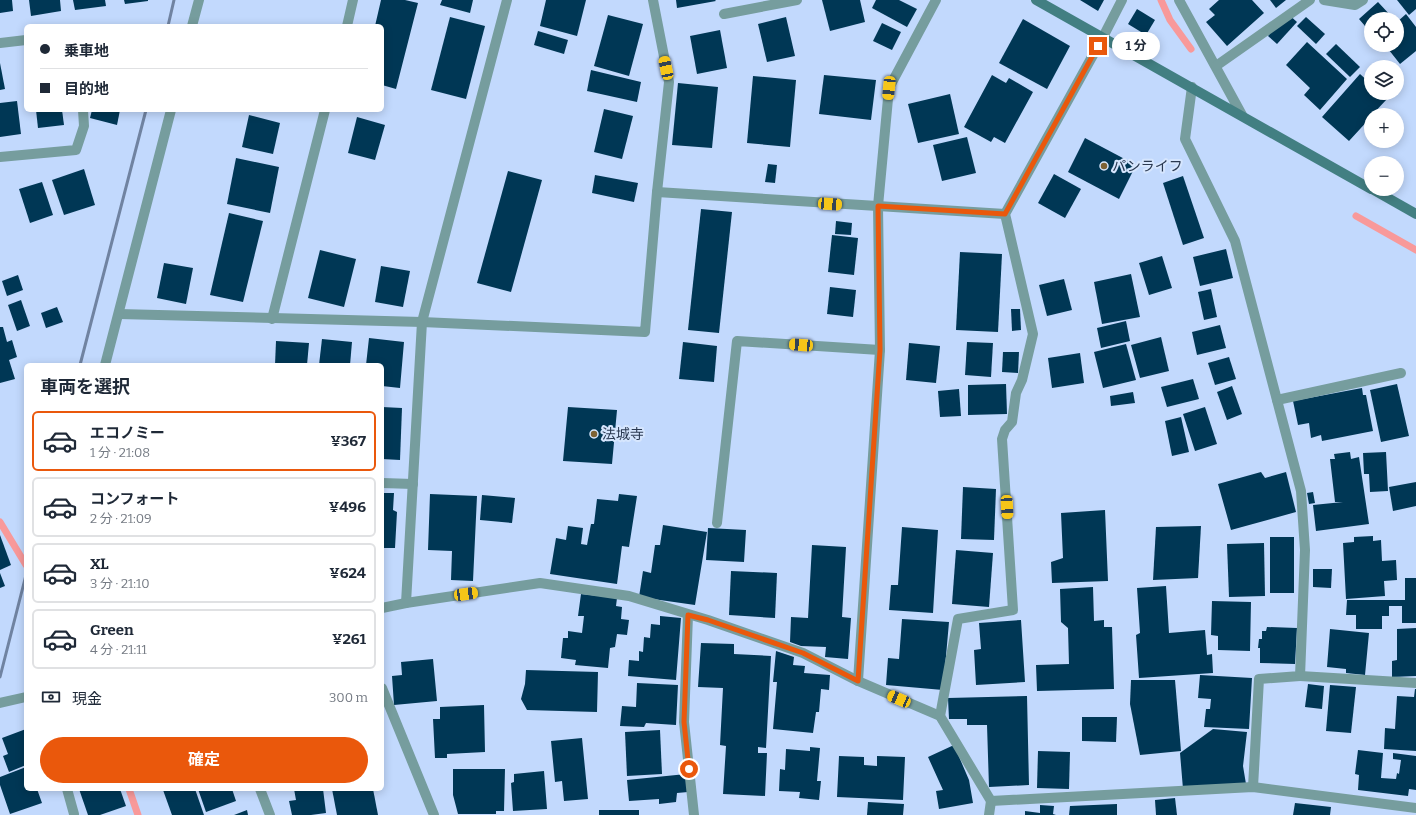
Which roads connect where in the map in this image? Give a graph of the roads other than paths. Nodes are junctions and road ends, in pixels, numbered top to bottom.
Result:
1 (199, 0) edge
2 (354, 0) edge
3 (507, 0) edge
4 (653, 0) edge
5 (797, 0) edge
6 (936, 0) edge
7 (1036, 0) edge
8 (1122, 0) edge
9 (1179, 0) edge
10 (1310, 0) edge
11 (1324, 0) edge
12 (1363, 0) edge
13 (724, 14) dead end
14 (193, 24) edge
15 (348, 24) edge
16 (1103, 38) junction
17 (24, 40) edge
18 (0, 43) edge
19 (1216, 66) junction
20 (1192, 87) junction
21 (83, 112) edge
22 (170, 112) edge
23 (324, 112) edge
24 (1242, 115) junction
25 (0, 157) edge
26 (1364, 185) edge
27 (657, 192) junction
28 (1385, 196) edge
29 (878, 206) junction
30 (1415, 211) edge
31 (1005, 214) junction
32 (119, 314) junction
33 (272, 319) junction
34 (422, 322) junction
35 (880, 350) junction
36 (106, 363) edge
37 (1401, 373) dead end
38 (1277, 400) junction
39 (384, 483) edge
40 (413, 484) junction
41 (717, 523) dead end
42 (406, 603) junction
43 (384, 608) edge
44 (688, 615) junction
45 (1300, 676) junction
46 (858, 681) junction
47 (1416, 683) edge
48 (384, 693) edge
49 (24, 697) edge
50 (0, 703) edge
51 (940, 716) junction
52 (1253, 787) junction
53 (68, 791) edge
54 (261, 791) edge
55 (991, 801) junction
56 (1416, 808) edge
57 (74, 814) dead end
58 (270, 815) edge
59 (434, 815) edge
60 (694, 815) edge
61 (989, 815) edge

1 - 14 street
2 - 15 street
3 - 34 street
4 - 27 street
5 - 13 street
6 - 29 street
7 - 16 street
8 - 16 street
9 - 19 street
10 - 19 street
11 - 12 street
16 - 20 street
16 - 31 street
17 - 18 street
19 - 24 street
20 - 24 street
20 - 38 street
21 - 25 street
22 - 32 street
23 - 33 street
24 - 26 street
27 - 29 street
27 - 34 street
28 - 30 street
29 - 31 street
29 - 35 street
31 - 51 street
32 - 33 street
32 - 36 street
33 - 34 street
34 - 40 street
35 - 41 street
35 - 46 street
37 - 38 street
38 - 45 street
39 - 40 street
40 - 42 street
42 - 43 street
42 - 44 street
44 - 46 street
44 - 60 street
45 - 47 street
45 - 52 street
46 - 51 street
48 - 59 street
49 - 50 street
51 - 55 street
52 - 55 street
52 - 56 street
53 - 57 street
54 - 58 street
55 - 61 street

